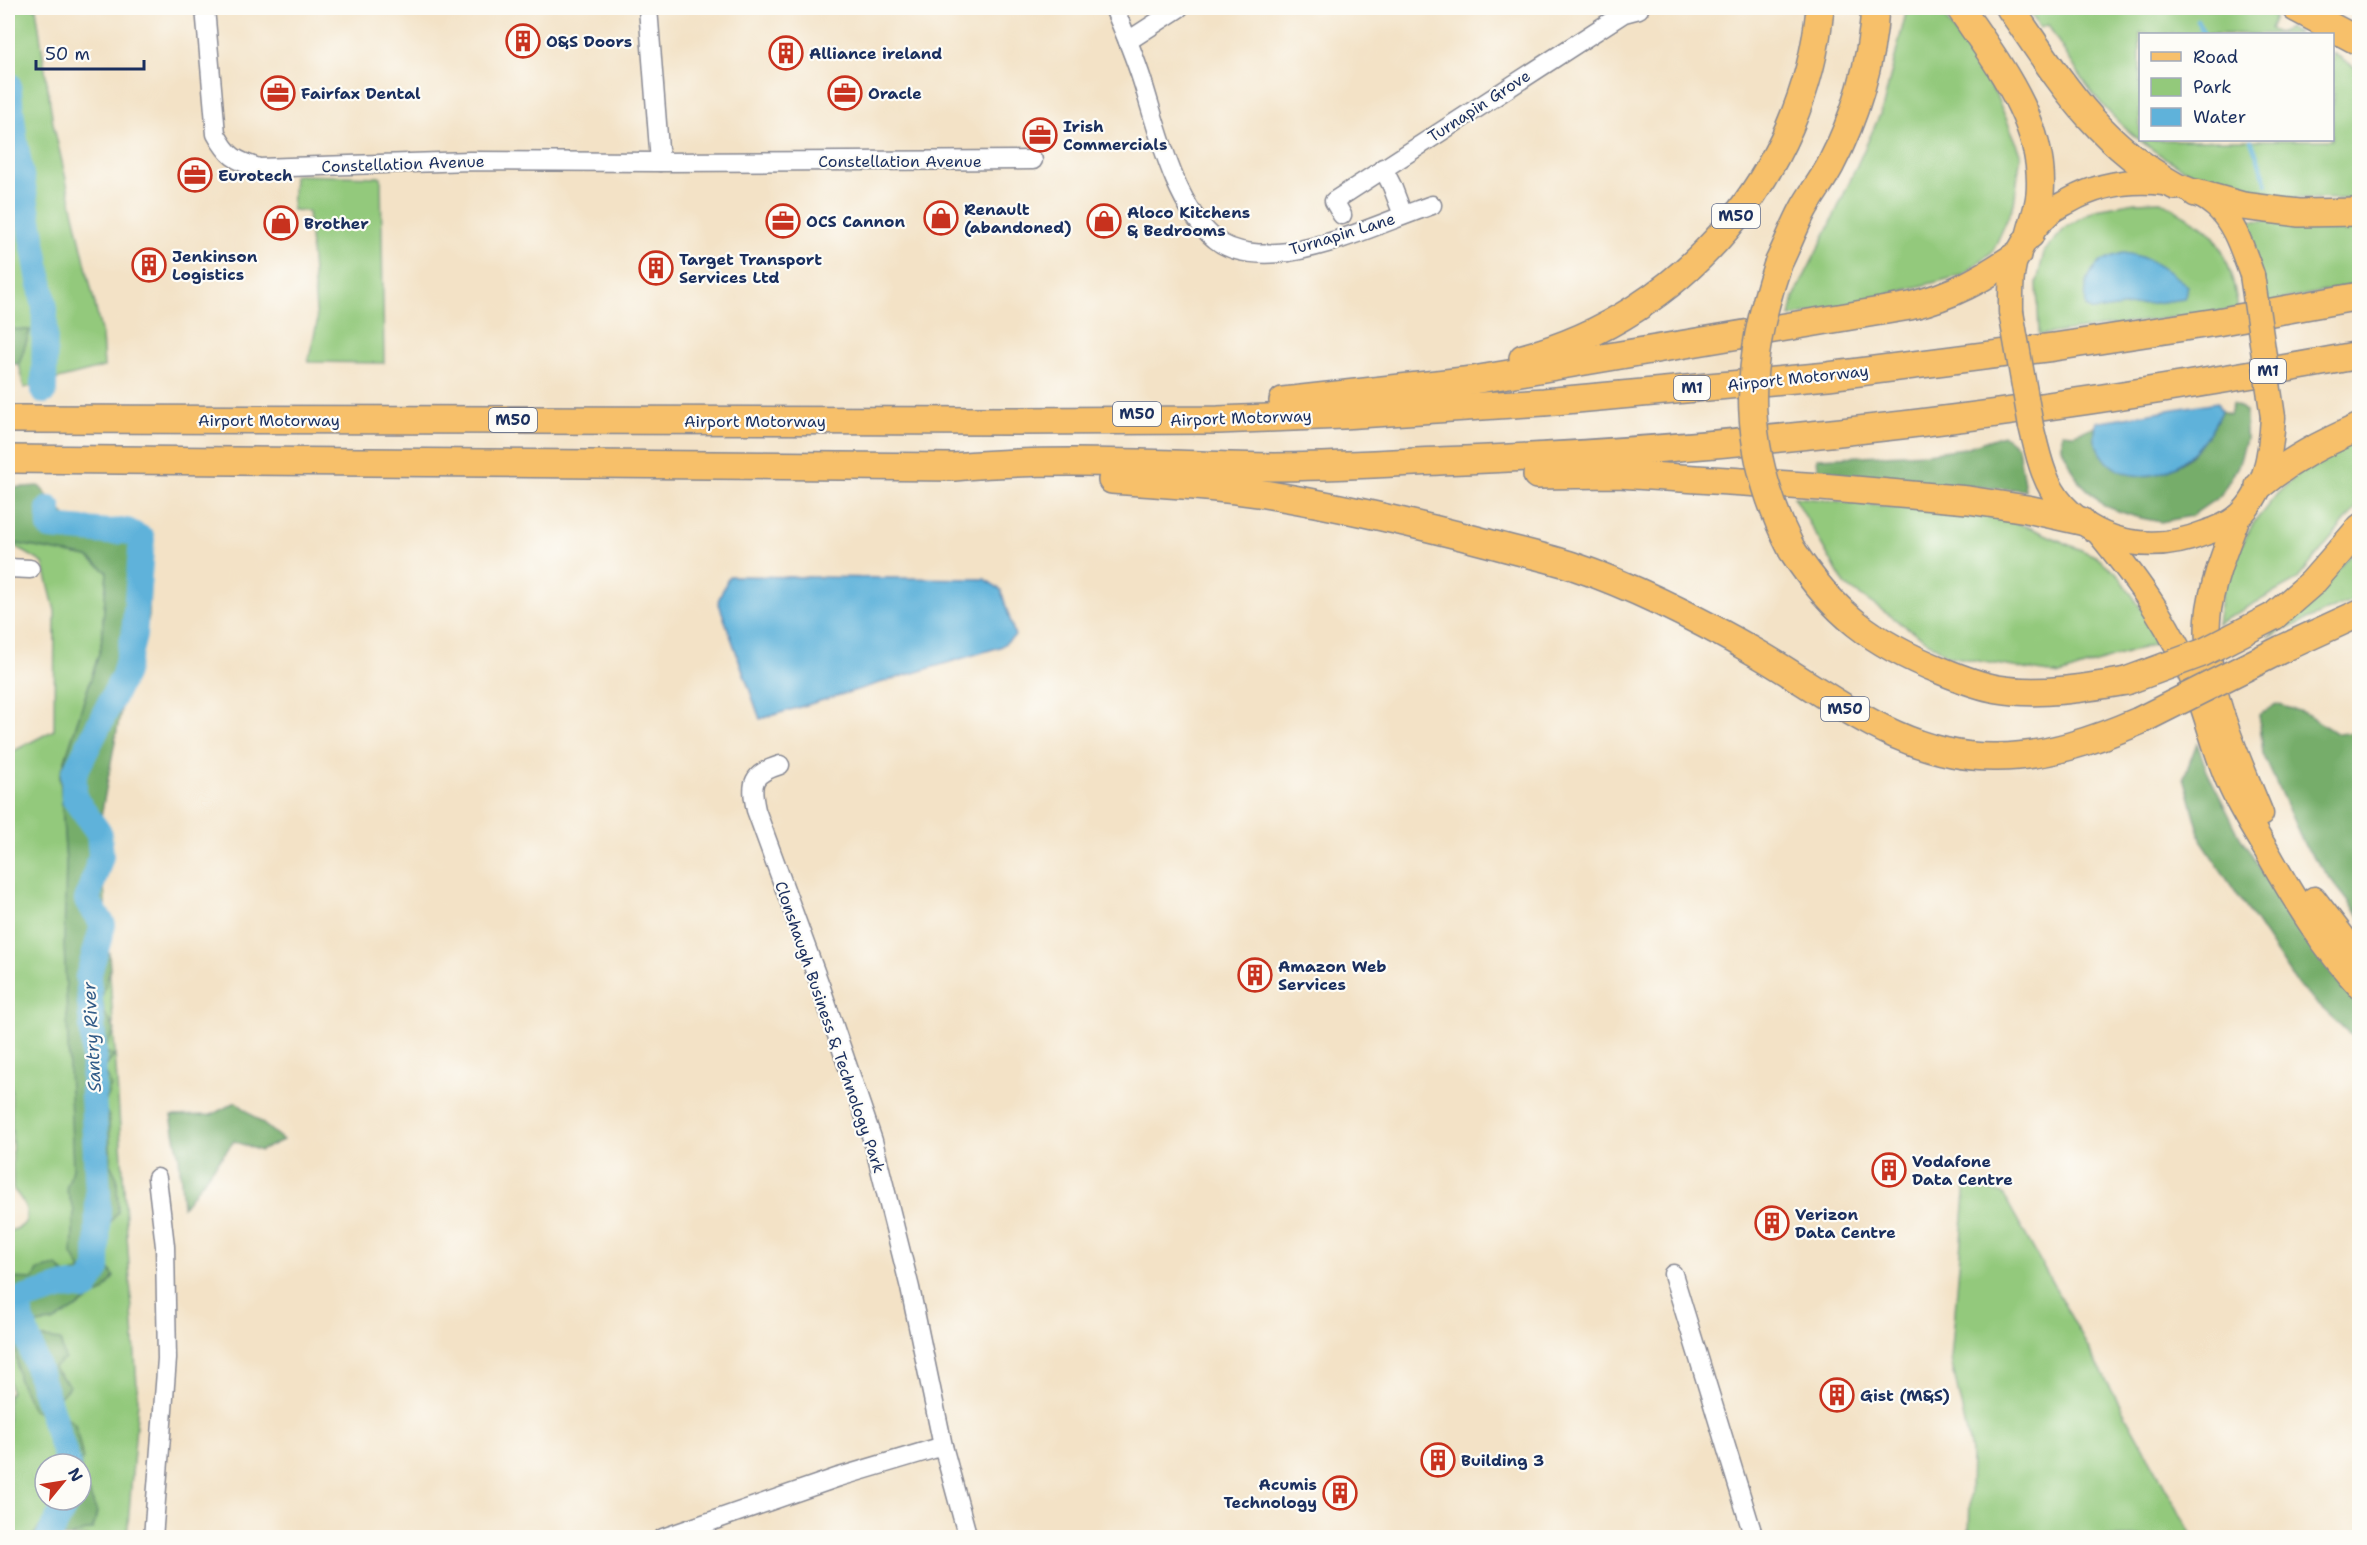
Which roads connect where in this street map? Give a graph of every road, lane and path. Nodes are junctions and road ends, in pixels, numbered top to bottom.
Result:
1 (205, 8) edge
2 (648, 8) edge
3 (1114, 8) edge
4 (1179, 8) edge
5 (1820, 8) edge
6 (1875, 8) edge
7 (1960, 8) edge
8 (2010, 8) edge
9 (2296, 8) edge
10 (1639, 9) edge
11 (1128, 41) junction
12 (2360, 42) edge
13 (1033, 160) dead end
14 (660, 162) junction
15 (1383, 168) junction
16 (2186, 189) junction
17 (1432, 206) dead end
18 (2360, 212) edge
19 (1342, 215) dead end
20 (1403, 216) junction
21 (2023, 245) junction
22 (2360, 296) edge
23 (2360, 355) edge
24 (1418, 385) junction
25 (8, 419) edge
26 (1018, 421) junction
27 (2360, 427) edge
28 (8, 459) edge
29 (954, 467) junction
30 (1279, 467) junction
31 (2259, 486) junction
32 (2238, 518) junction
33 (2091, 528) junction
34 (2360, 528) edge
35 (8, 568) edge
36 (30, 569) dead end
37 (2360, 613) edge
38 (780, 765) dead end
39 (2360, 959) edge
40 (2360, 987) edge
41 (157, 1178) dead end
42 (1673, 1274) dead end
43 (943, 1446) junction
44 (153, 1538) edge
45 (663, 1538) edge
46 (968, 1538) edge
47 (1754, 1538) edge

1 - 14 street, Constellation Avenue
2 - 14 street
3 - 11 street, Turnapin Lane
4 - 11 street
5 - 24 highway, M50
6 - 34 highway, bridge
7 - 21 highway
8 - 16 highway
9 - 12 highway
10 - 15 street, Turnapin Grove
11 - 20 street, Turnapin Lane
13 - 14 street, Constellation Avenue
15 - 19 street, Turnapin Grove
15 - 20 street, Turnapin Lane
16 - 18 highway
16 - 21 main road
16 - 31 main road, bridge
17 - 20 street, Turnapin Lane
21 - 24 highway
21 - 33 main road, bridge
22 - 26 highway, Airport Motorway / M1
23 - 30 highway, M1
24 - 26 highway, M50
25 - 26 highway, Airport Motorway / M50
27 - 31 highway
28 - 29 highway, M50
29 - 30 highway, M1
29 - 37 highway, M50, bridge
30 - 33 highway
31 - 32 main road
32 - 33 main road
32 - 39 main road
33 - 40 main road
35 - 36 street
38 - 43 street, Clonshaugh Business & Technology Park
41 - 44 street
42 - 47 street
43 - 45 street
43 - 46 street, Clonshaugh Business & Technology Park

